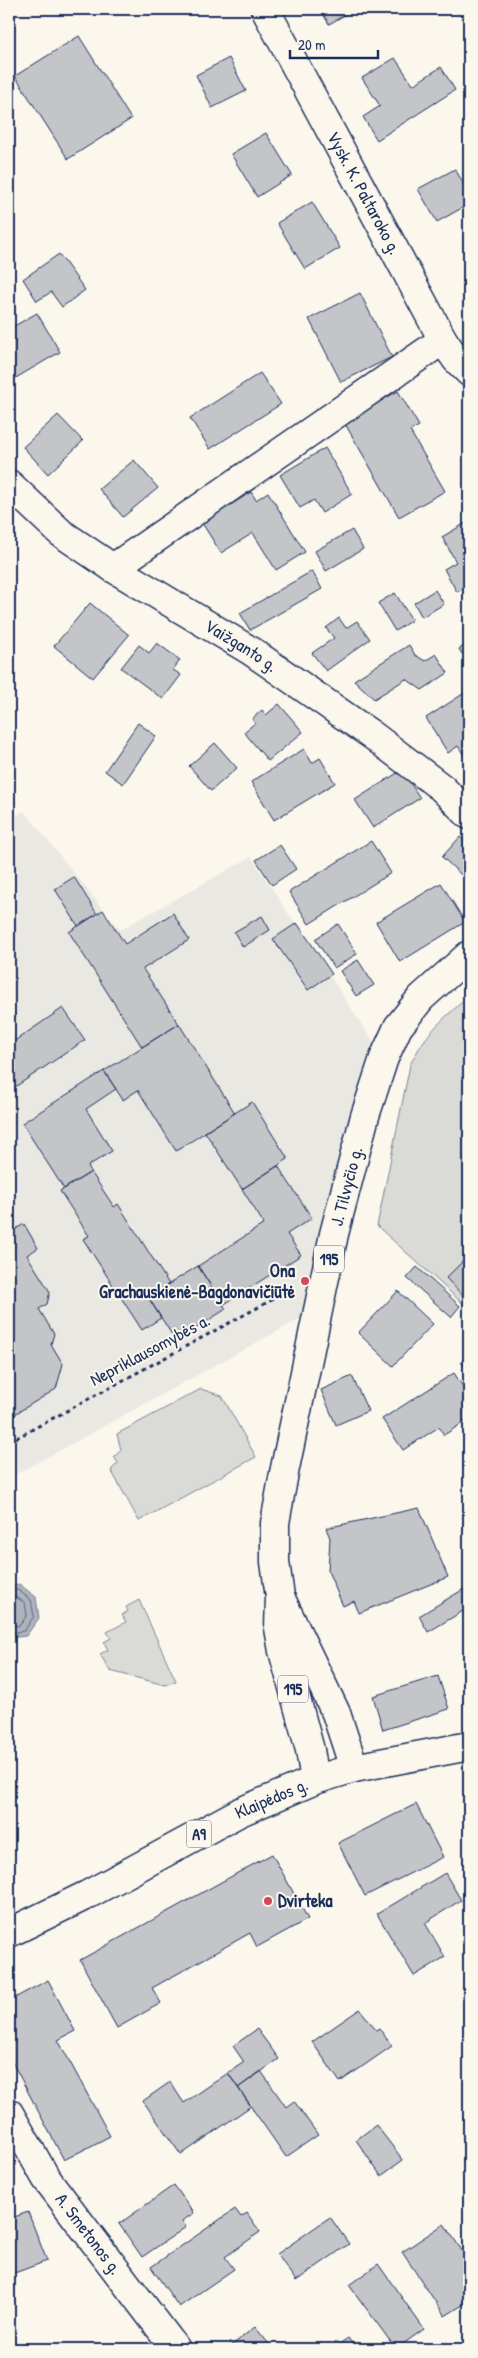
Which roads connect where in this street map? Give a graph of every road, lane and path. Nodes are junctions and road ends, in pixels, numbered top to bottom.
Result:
1 (265, 9) edge
2 (443, 340) junction
3 (469, 372) edge
4 (9, 484) edge
5 (113, 568) junction
6 (469, 815) edge
7 (469, 955) edge
8 (300, 1285) dead end
9 (9, 1442) edge
10 (280, 1597) junction
11 (469, 1746) edge
12 (354, 1768) junction
13 (315, 1780) junction
14 (9, 1933) edge
15 (9, 2113) edge
16 (176, 2349) edge

1 - 2 main road, Vysk. K. Paltaroko g.
2 - 3 main road, Vysk. K. Paltaroko g.
2 - 5 main road
4 - 5 main road, Vaižganto g.
5 - 6 main road, Vaižganto g.
7 - 10 main road, J. Tilvyčio g. / 195
8 - 9 path, Nepriklausomybės a.
10 - 12 main road
10 - 13 main road, 195
11 - 12 main road, Klaipėdos g. / A9
12 - 13 main road, Klaipėdos g. / A9
13 - 14 main road, Klaipėdos g. / A9
15 - 16 main road, A. Smetonos g.

